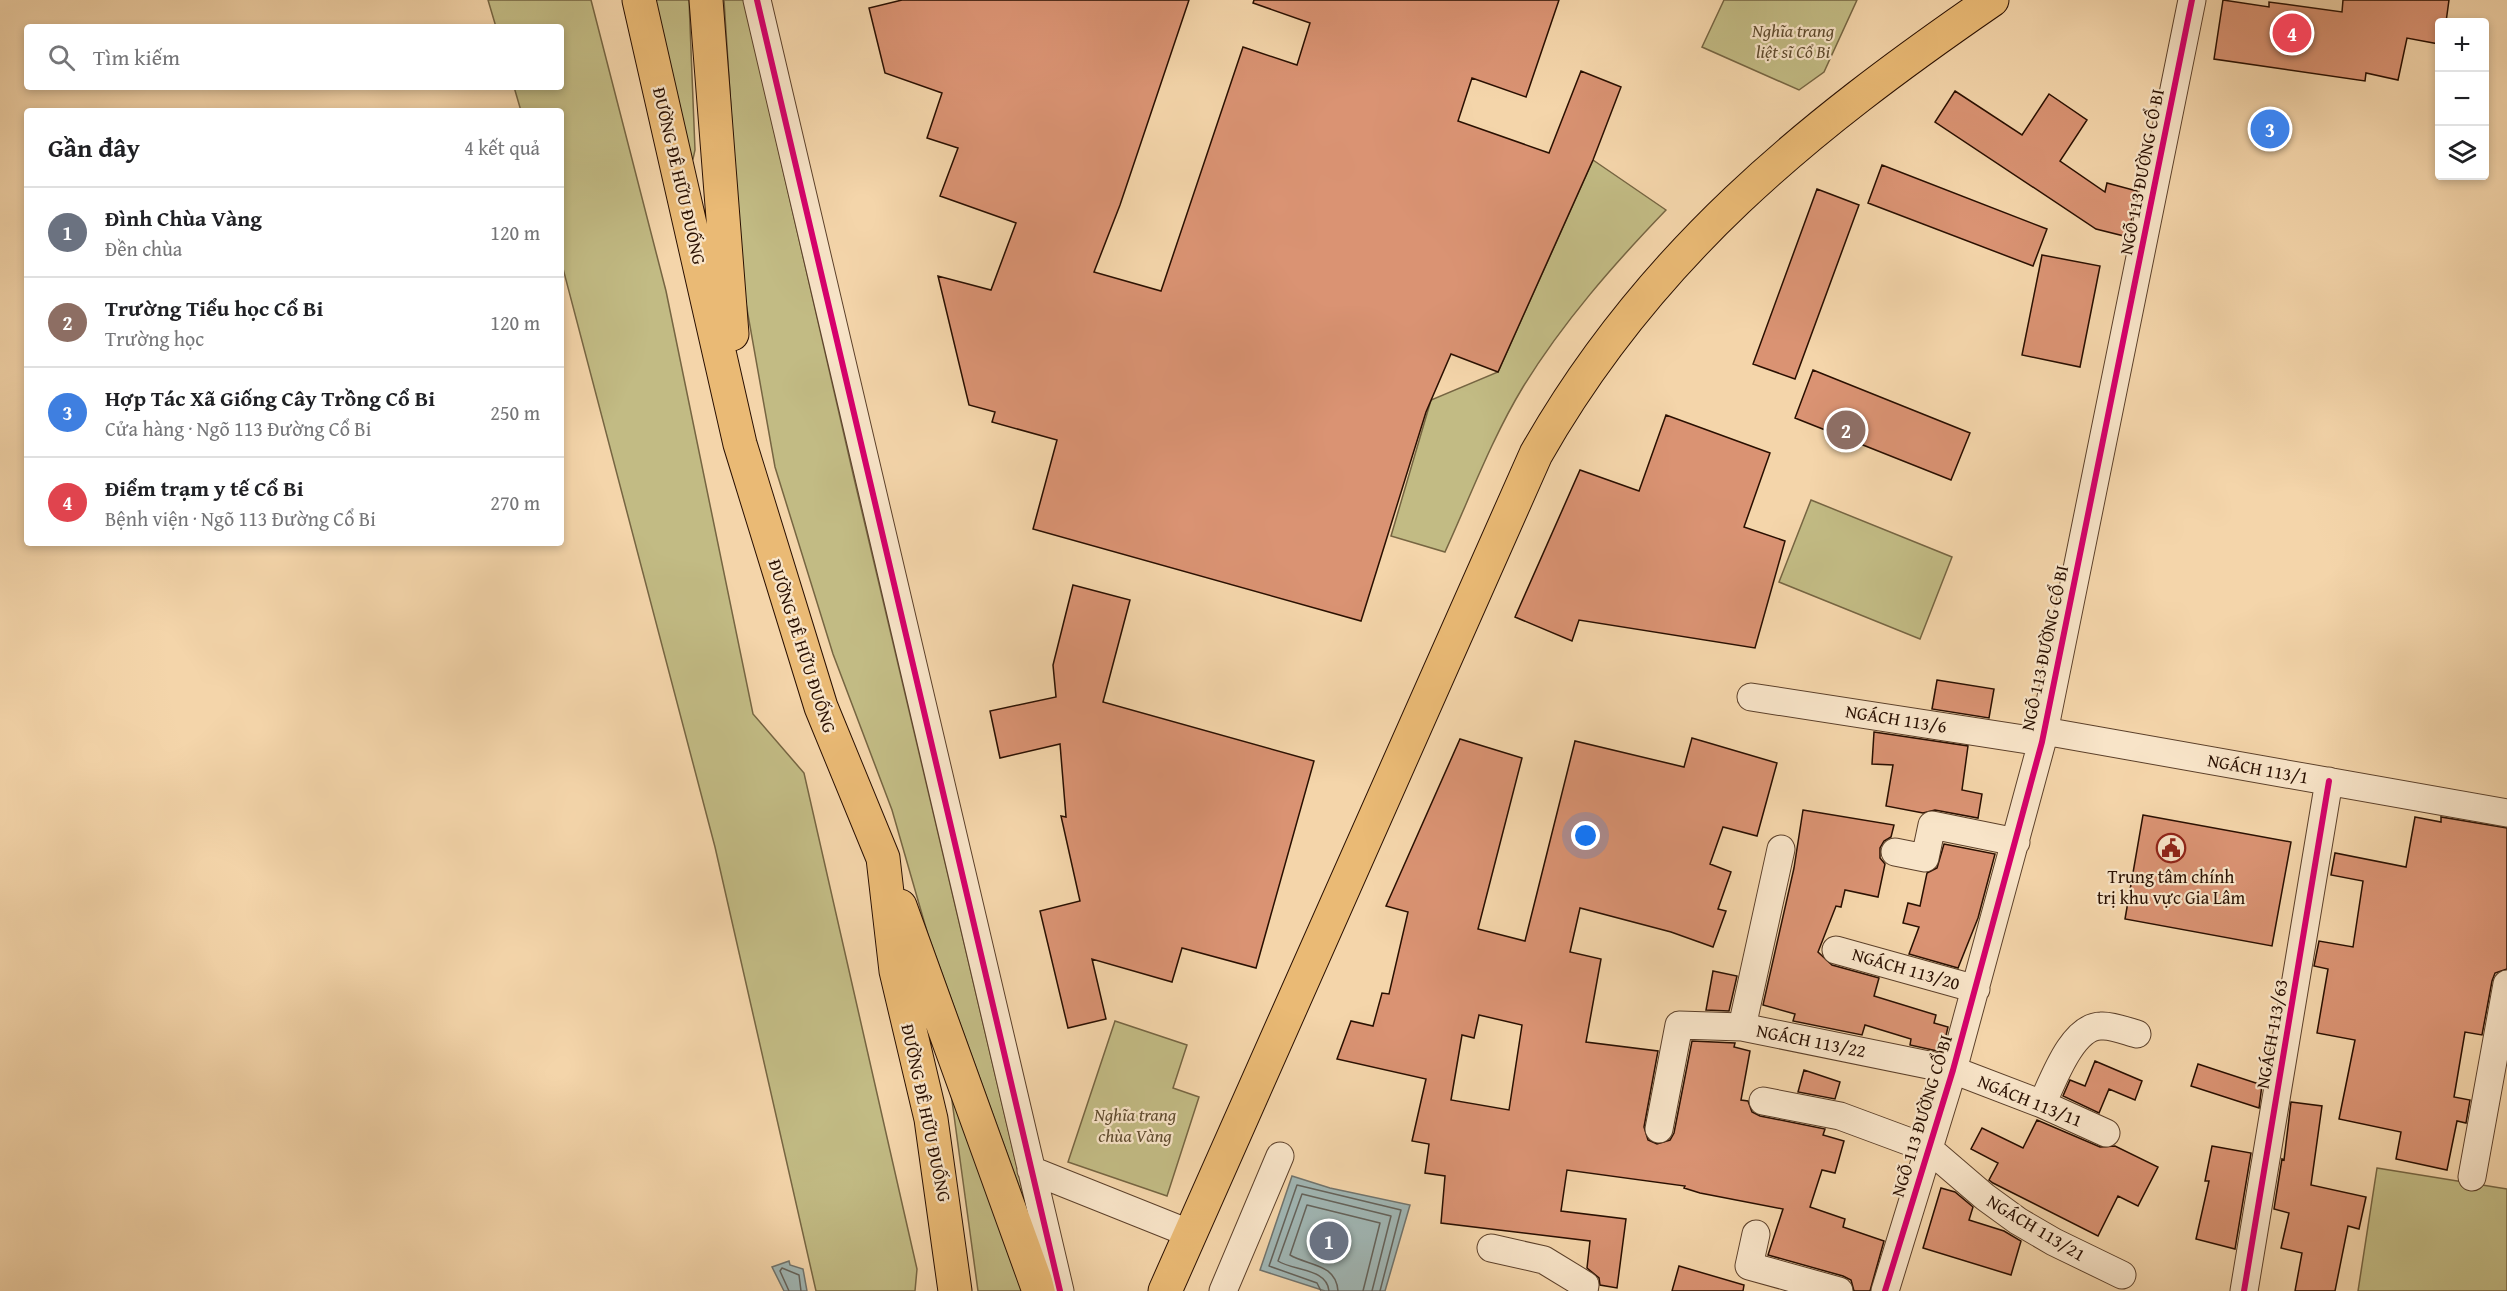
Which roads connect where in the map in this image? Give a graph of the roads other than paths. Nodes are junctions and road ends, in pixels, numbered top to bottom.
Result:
1 (639, 0) edge
2 (706, 0) edge
3 (757, 0) edge
4 (1992, 0) edge
5 (2192, 0) edge
6 (740, 444) junction
7 (1751, 697) dead end
8 (2043, 736) junction
9 (2329, 781) junction
10 (2507, 813) edge
11 (2016, 842) junction
12 (1781, 849) dead end
13 (1895, 852) dead end
14 (883, 858) junction
15 (1836, 950) dead end
16 (2507, 984) edge
17 (1976, 989) junction
18 (1742, 1027) junction
19 (2137, 1034) dead end
20 (1953, 1070) junction
21 (1763, 1101) dead end
22 (2042, 1104) junction
23 (1659, 1130) dead end
24 (2106, 1132) dead end
25 (1929, 1149) junction
26 (1280, 1156) dead end
27 (1031, 1170) junction
28 (2472, 1177) dead end
29 (1191, 1234) junction
30 (1756, 1234) dead end
31 (1491, 1248) dead end
32 (2122, 1275) dead end
33 (956, 1291) edge
34 (1040, 1291) edge
35 (1060, 1291) edge
36 (1165, 1291) edge
37 (1223, 1291) edge
38 (1584, 1291) edge
39 (1839, 1291) edge
40 (1885, 1291) edge
41 (2244, 1291) edge

1 - 6 main road, ĐƯỜNG ĐÊ HỮU ĐUỐNG
2 - 6 main road
3 - 27 street
4 - 29 main road
5 - 8 street, NGÕ 113 ĐƯỜNG CỔ BI
6 - 14 main road, ĐƯỜNG ĐÊ HỮU ĐUỐNG
7 - 8 street, NGÁCH 113/6
8 - 9 street, NGÁCH 113/1
8 - 11 street, NGÕ 113 ĐƯỜNG CỔ BI
9 - 10 street, NGÁCH 113/1
9 - 41 street, NGÁCH 113/63
11 - 13 street
11 - 17 street, NGÕ 113 ĐƯỜNG CỔ BI
12 - 18 street, NGÁCH 113/22
14 - 33 main road, ĐƯỜNG ĐÊ HỮU ĐUỐNG
14 - 34 main road
15 - 17 street, NGÁCH 113/20
16 - 28 street
17 - 20 street, NGÕ 113 ĐƯỜNG CỔ BI
18 - 20 street, NGÁCH 113/22
18 - 23 street
19 - 22 street
20 - 22 street, NGÁCH 113/11
20 - 25 street, NGÕ 113 ĐƯỜNG CỔ BI
21 - 25 street
22 - 24 street, NGÁCH 113/11
25 - 32 street, NGÁCH 113/21
25 - 40 street, NGÕ 113 ĐƯỜNG CỔ BI
26 - 37 street
27 - 29 street
27 - 35 street
29 - 36 main road
30 - 39 street
31 - 38 street

